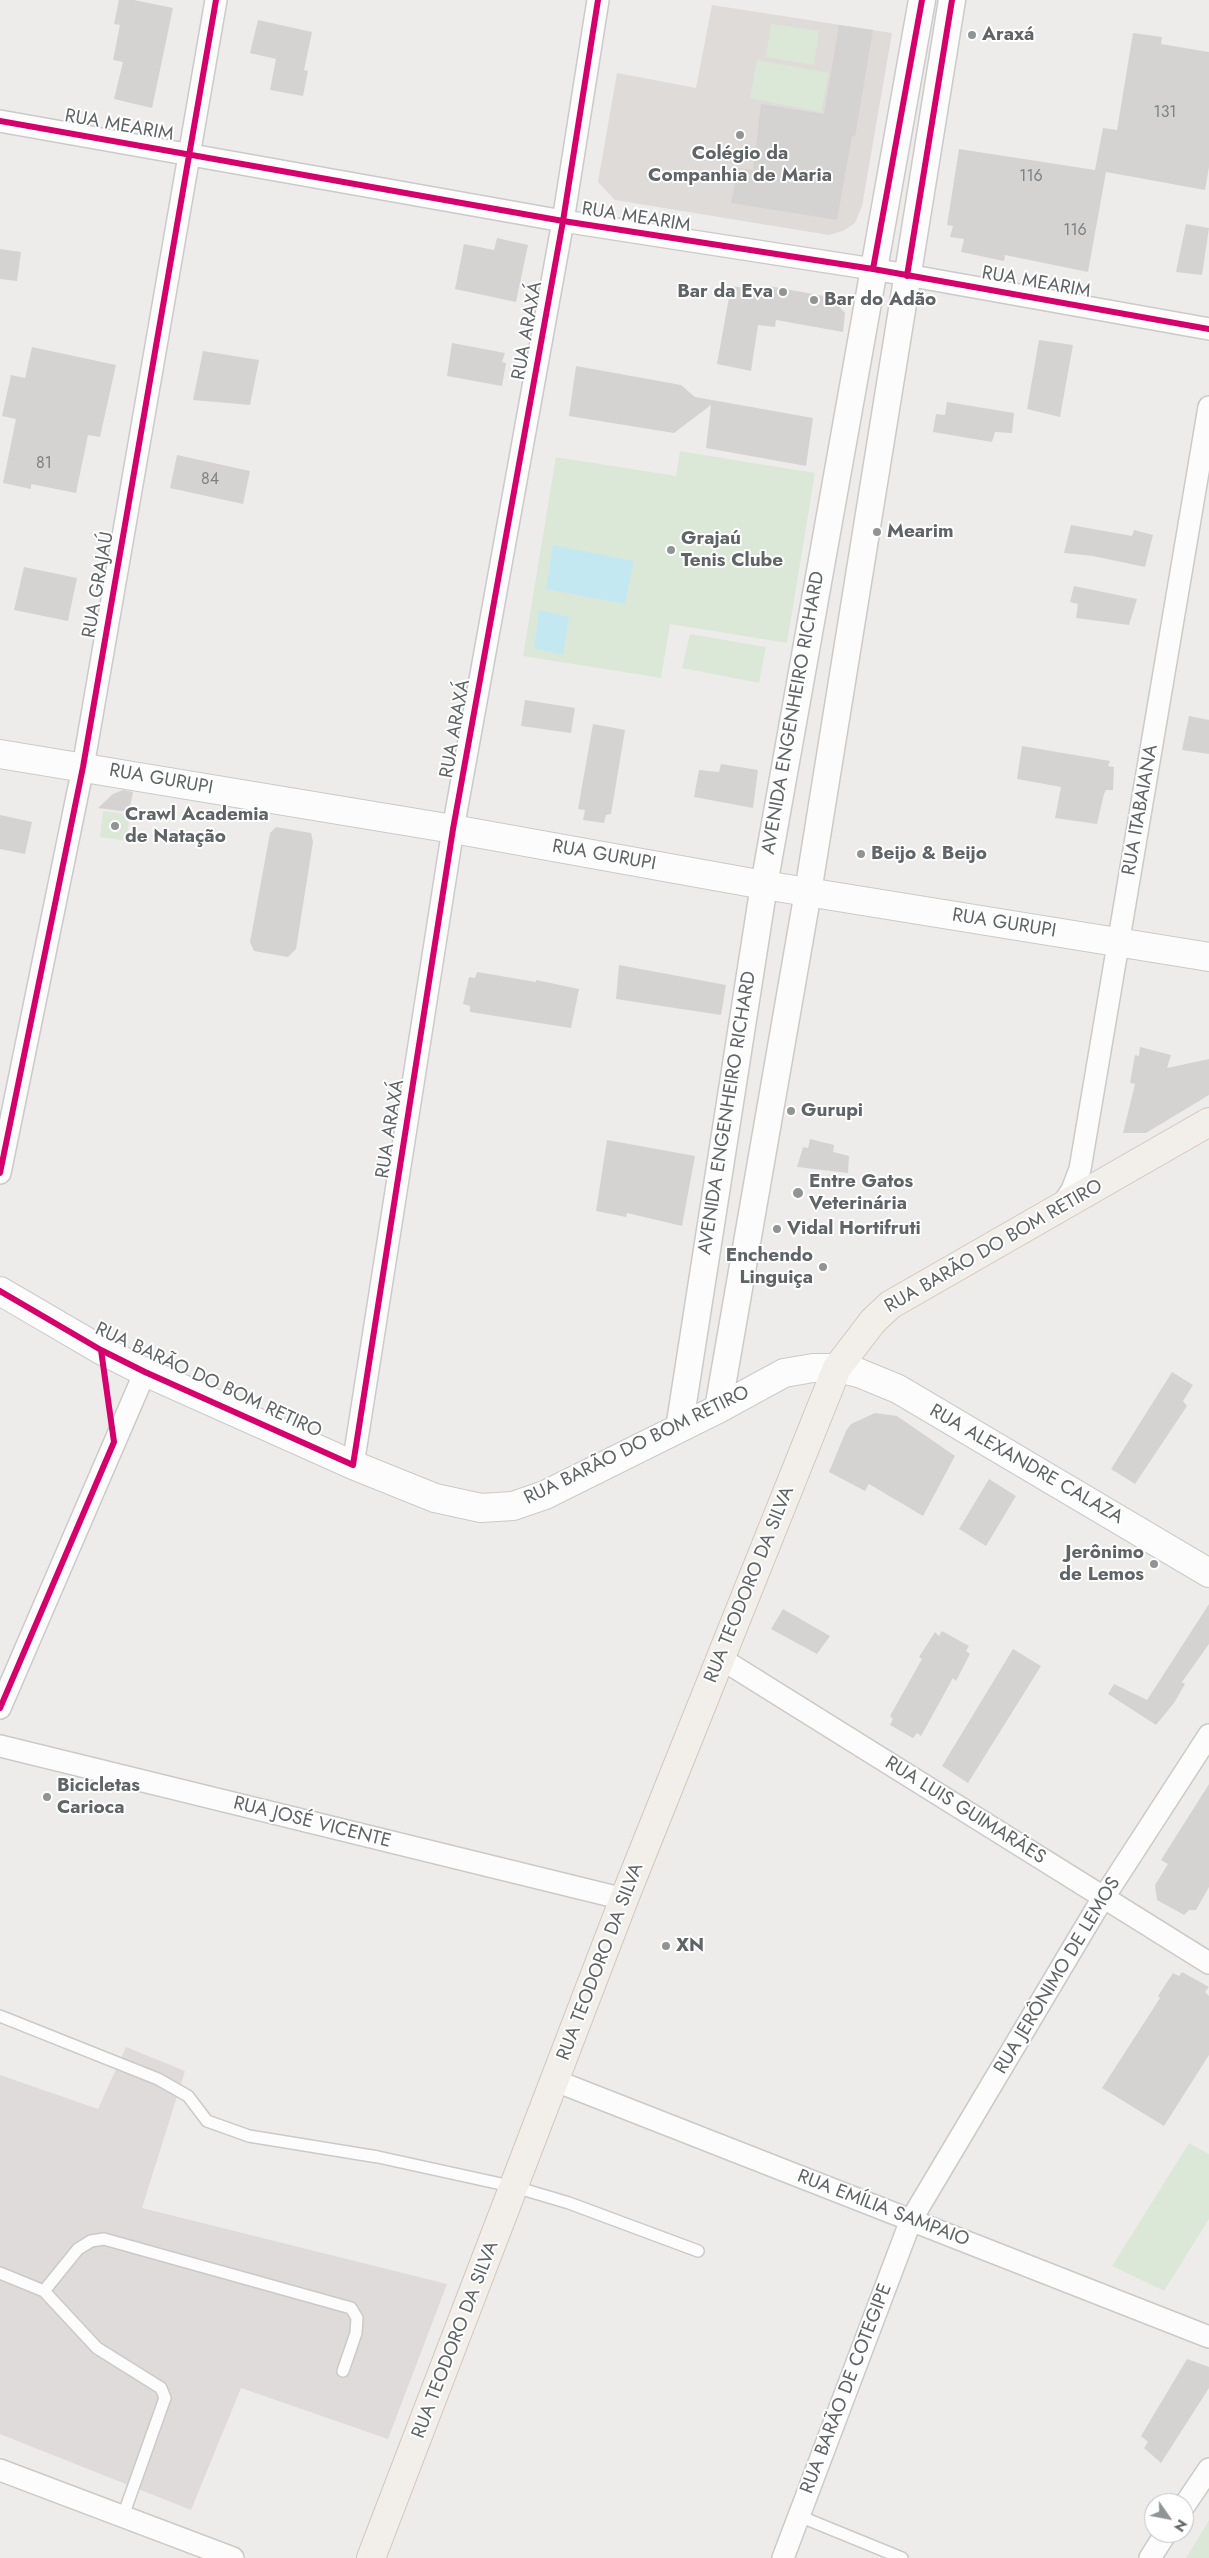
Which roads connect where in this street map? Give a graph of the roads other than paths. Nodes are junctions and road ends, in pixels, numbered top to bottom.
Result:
1 (216, 0) edge
2 (598, 0) edge
3 (922, 0) edge
4 (952, 0) edge
5 (0, 121) edge
6 (190, 154) junction
7 (563, 221) junction
8 (873, 269) junction
9 (907, 276) junction
10 (1209, 329) edge
11 (1209, 407) edge
12 (0, 754) edge
13 (83, 767) junction
14 (453, 829) junction
15 (764, 885) junction
16 (808, 892) junction
17 (1118, 943) junction
18 (1209, 958) edge
19 (1209, 1122) edge
20 (0, 1173) edge
21 (1060, 1208) junction
22 (0, 1291) edge
23 (837, 1368) junction
24 (145, 1372) junction
25 (718, 1409) junction
26 (679, 1429) junction
27 (354, 1466) junction
28 (1209, 1573) edge
29 (720, 1658) junction
30 (0, 1708) edge
31 (1209, 1735) edge
32 (0, 1746) edge
33 (1104, 1898) junction
34 (624, 1899) junction
35 (1209, 1963) edge
36 (0, 2016) edge
37 (556, 2081) junction
38 (515, 2187) junction
39 (911, 2220) junction
40 (698, 2251) dead end
41 (0, 2273) edge
42 (44, 2291) junction
43 (1209, 2338) edge
44 (344, 2370) dead end
45 (1209, 2469) edge
46 (0, 2470) edge
47 (1193, 2493) edge
48 (123, 2516) junction
49 (799, 2516) junction
50 (1160, 2543) edge
51 (233, 2558) edge
52 (371, 2558) edge
53 (783, 2558) edge
54 (902, 2558) edge
55 (1150, 2558) edge

1 - 6 street, RUA GRAJAÚ
2 - 7 street, RUA ARAXÁ
3 - 8 street, AVENIDA ENGENHEIRO RICHARD
4 - 9 street, AVENIDA ENGENHEIRO RICHARD
5 - 6 street, RUA MEARIM
6 - 7 street, RUA MEARIM
6 - 13 street, RUA GRAJAÚ
7 - 8 street, RUA MEARIM
7 - 14 street, RUA ARAXÁ
8 - 9 street, RUA MEARIM
8 - 15 street, AVENIDA ENGENHEIRO RICHARD
9 - 10 street, RUA MEARIM
9 - 16 street, AVENIDA ENGENHEIRO RICHARD
11 - 17 street, RUA ITABAIANA
12 - 13 main road, RUA GURUPI
13 - 14 main road, RUA GURUPI
13 - 20 street, RUA GRAJAÚ
14 - 15 main road, RUA GURUPI
14 - 27 street, RUA ARAXÁ
15 - 16 main road, RUA GURUPI
15 - 26 street, AVENIDA ENGENHEIRO RICHARD
16 - 17 main road, RUA GURUPI
16 - 25 street, AVENIDA ENGENHEIRO RICHARD
17 - 18 main road, RUA GURUPI
17 - 21 street, RUA ITABAIANA
19 - 21 main road, RUA BARÃO DO BOM RETIRO
21 - 23 main road, RUA BARÃO DO BOM RETIRO
22 - 24 main road, RUA BARÃO DO BOM RETIRO
23 - 25 main road, RUA BARÃO DO BOM RETIRO
23 - 28 main road, RUA ALEXANDRE CALAZA
23 - 29 main road, RUA TEODORO DA SILVA
24 - 27 main road, RUA BARÃO DO BOM RETIRO
24 - 30 street
25 - 26 main road, RUA BARÃO DO BOM RETIRO
26 - 27 main road, RUA BARÃO DO BOM RETIRO
29 - 33 street, RUA LUIS GUIMARÃES
29 - 34 main road, RUA TEODORO DA SILVA
31 - 33 street, RUA JERÔNIMO DE LEMOS
32 - 34 street, RUA JOSÉ VICENTE
33 - 35 street, RUA LUIS GUIMARÃES
33 - 39 street, RUA JERÔNIMO DE LEMOS
34 - 37 main road, RUA TEODORO DA SILVA
36 - 38 lane
37 - 38 main road, RUA TEODORO DA SILVA
37 - 39 street, RUA EMÍLIA SAMPAIO
38 - 40 lane
38 - 52 main road, RUA TEODORO DA SILVA
39 - 43 street, RUA EMÍLIA SAMPAIO
39 - 49 street, RUA BARÃO DE COTEGIPE
41 - 42 lane
42 - 44 lane
42 - 48 lane
45 - 47 street
46 - 48 street
48 - 51 street
49 - 53 street, RUA BARÃO DE COTEGIPE
49 - 54 lane
50 - 55 street

